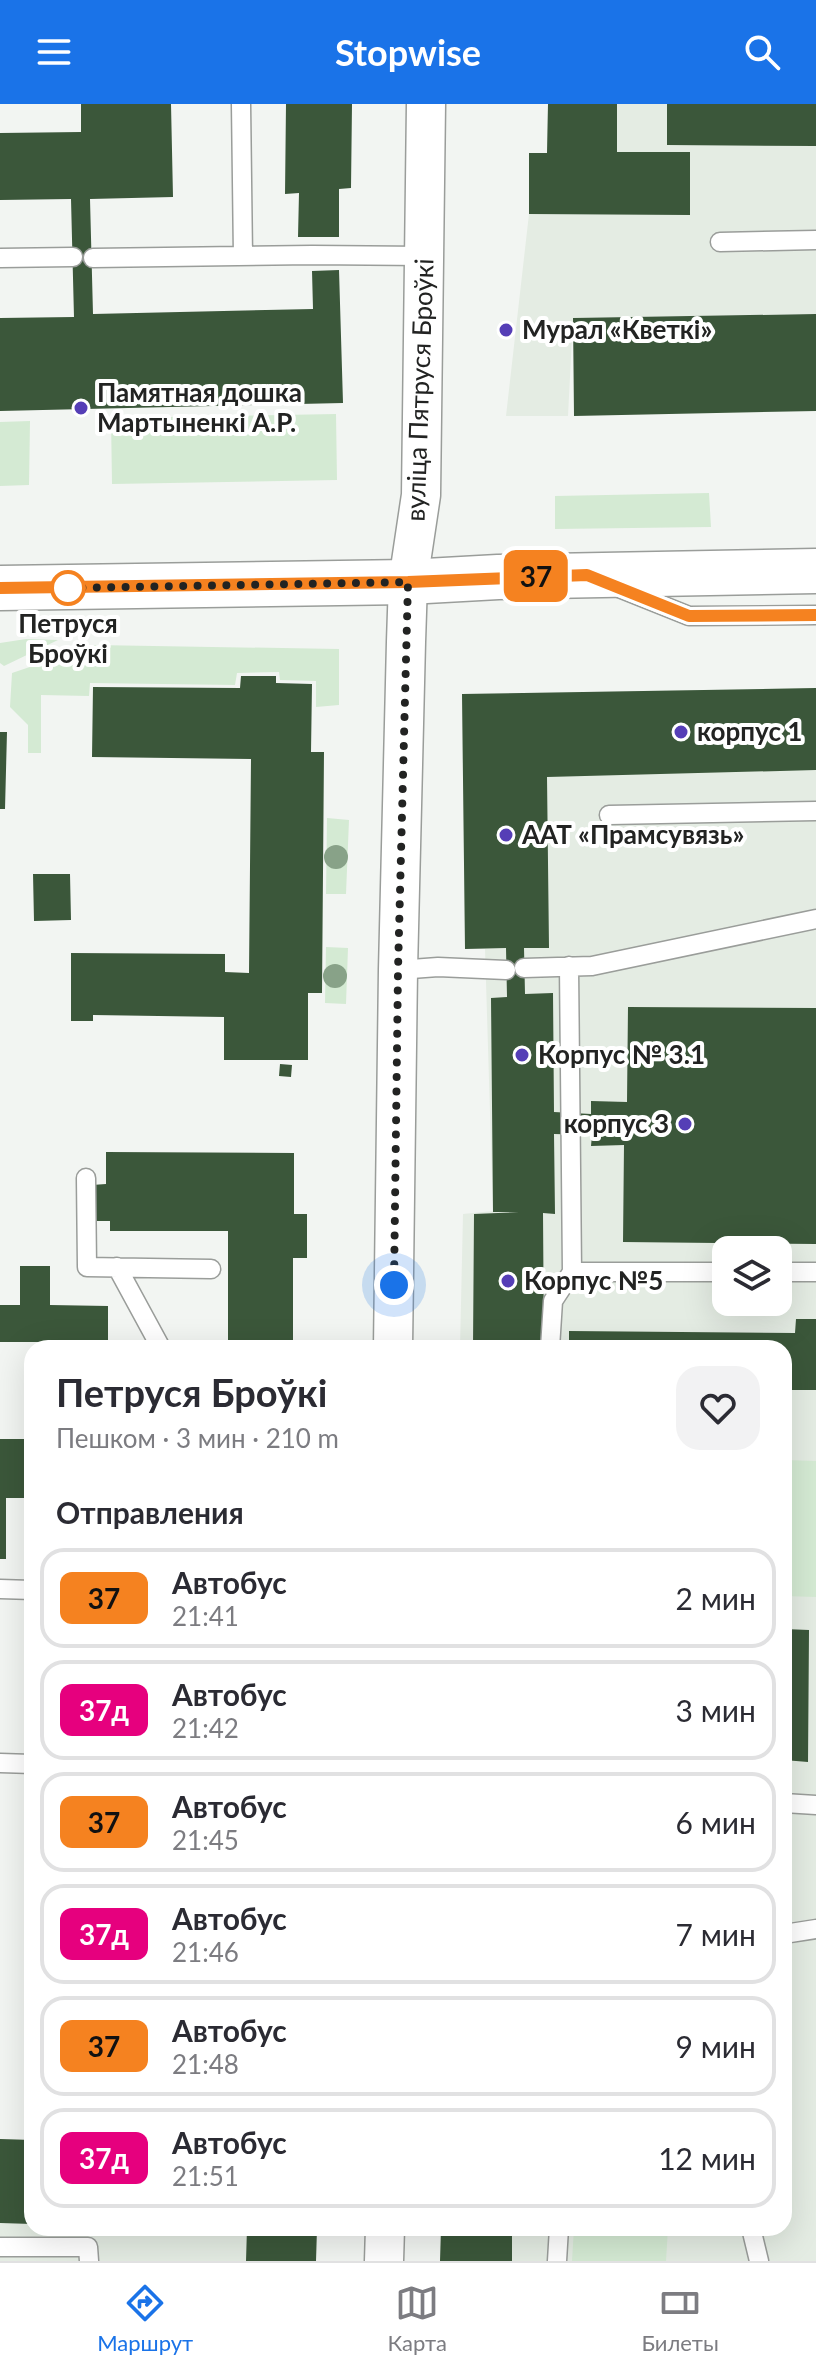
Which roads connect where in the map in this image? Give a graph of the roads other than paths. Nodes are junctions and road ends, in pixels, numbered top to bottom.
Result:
1 (241, 104) edge
2 (426, 104) edge
3 (816, 240) edge
4 (720, 242) dead end
5 (243, 256) junction
6 (424, 256) junction
7 (73, 257) dead end
8 (0, 258) edge
9 (93, 258) dead end
10 (816, 571) edge
11 (587, 575) junction
12 (408, 582) junction
13 (0, 588) edge
14 (816, 615) edge
15 (816, 811) edge
16 (609, 815) dead end
17 (816, 919) edge
18 (569, 966) junction
19 (398, 970) junction
20 (86, 1178) dead end
21 (117, 1267) junction
22 (211, 1269) dead end
23 (572, 1272) junction
24 (712, 1272) edge
25 (792, 1272) edge
26 (816, 1272) edge
27 (157, 1340) edge
28 (393, 1340) edge
29 (551, 1340) edge
30 (0, 1589) edge
31 (24, 1590) edge
32 (0, 1763) edge
33 (24, 1764) edge
34 (792, 1804) edge
35 (816, 1805) edge
36 (816, 1929) edge
37 (792, 1933) edge
38 (385, 2236) edge
39 (559, 2236) edge
40 (753, 2236) edge
41 (0, 2247) edge
42 (89, 2261) edge
43 (384, 2261) edge
44 (557, 2261) edge
45 (759, 2261) edge

1 - 5 lane
2 - 6 street, вуліца Пятруся Броўкі
3 - 4 lane
5 - 6 lane
5 - 9 lane
6 - 12 street, вуліца Пятруся Броўкі
7 - 8 lane
10 - 11 main road
11 - 12 main road
11 - 14 lane
12 - 13 main road
12 - 19 street, вуліца Пятруся Броўкі
15 - 16 lane
17 - 18 lane
18 - 19 lane
18 - 23 lane
19 - 28 street, вуліца Пятруся Броўкі
20 - 21 lane
21 - 22 lane
21 - 27 lane
23 - 24 lane
23 - 29 lane
25 - 26 lane
30 - 31 lane
32 - 33 lane
34 - 35 lane
36 - 37 lane
38 - 43 street
39 - 44 lane
40 - 45 lane
41 - 42 lane

